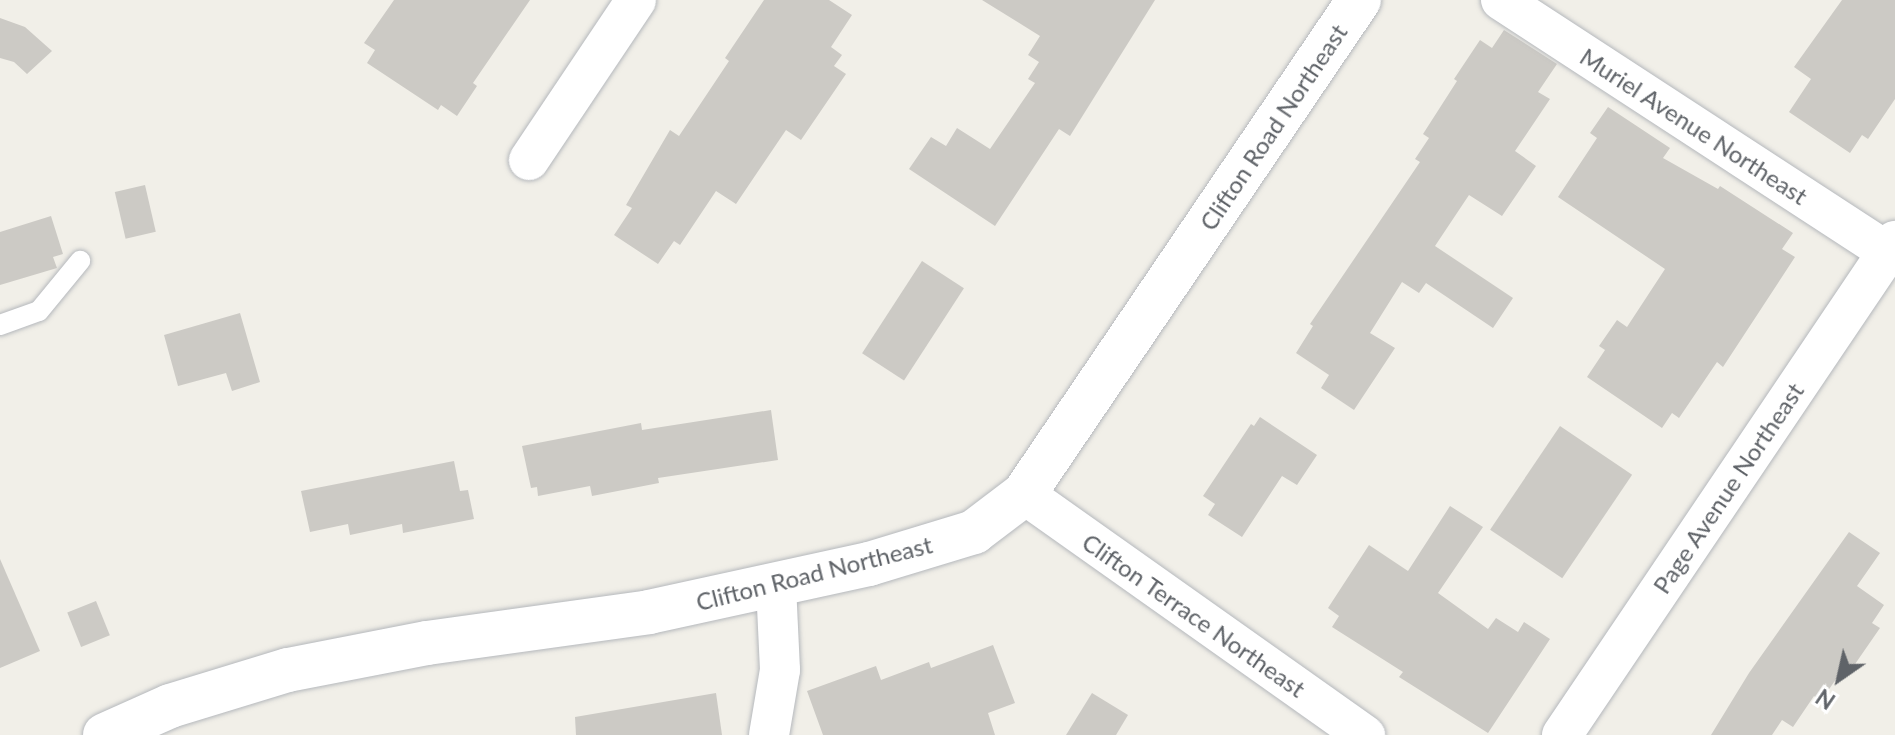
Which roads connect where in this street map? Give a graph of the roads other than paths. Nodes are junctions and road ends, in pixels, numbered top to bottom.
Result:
1 (636, 0) edge
2 (1359, 0) edge
3 (1501, 0) edge
4 (529, 160) dead end
5 (1891, 246) edge
6 (80, 261) dead end
7 (0, 325) edge
8 (1024, 494) junction
9 (776, 584) junction
10 (771, 734) edge
11 (105, 735) edge
12 (1365, 735) edge
13 (1562, 735) edge

1 - 4 street
2 - 8 street, Clifton Road Northeast
3 - 5 street, Muriel Avenue Northeast
5 - 13 street, Page Avenue Northeast
6 - 7 lane
8 - 9 street, Clifton Road Northeast
8 - 12 street, Clifton Terrace Northeast
9 - 10 street
9 - 11 street, Clifton Road Northeast

